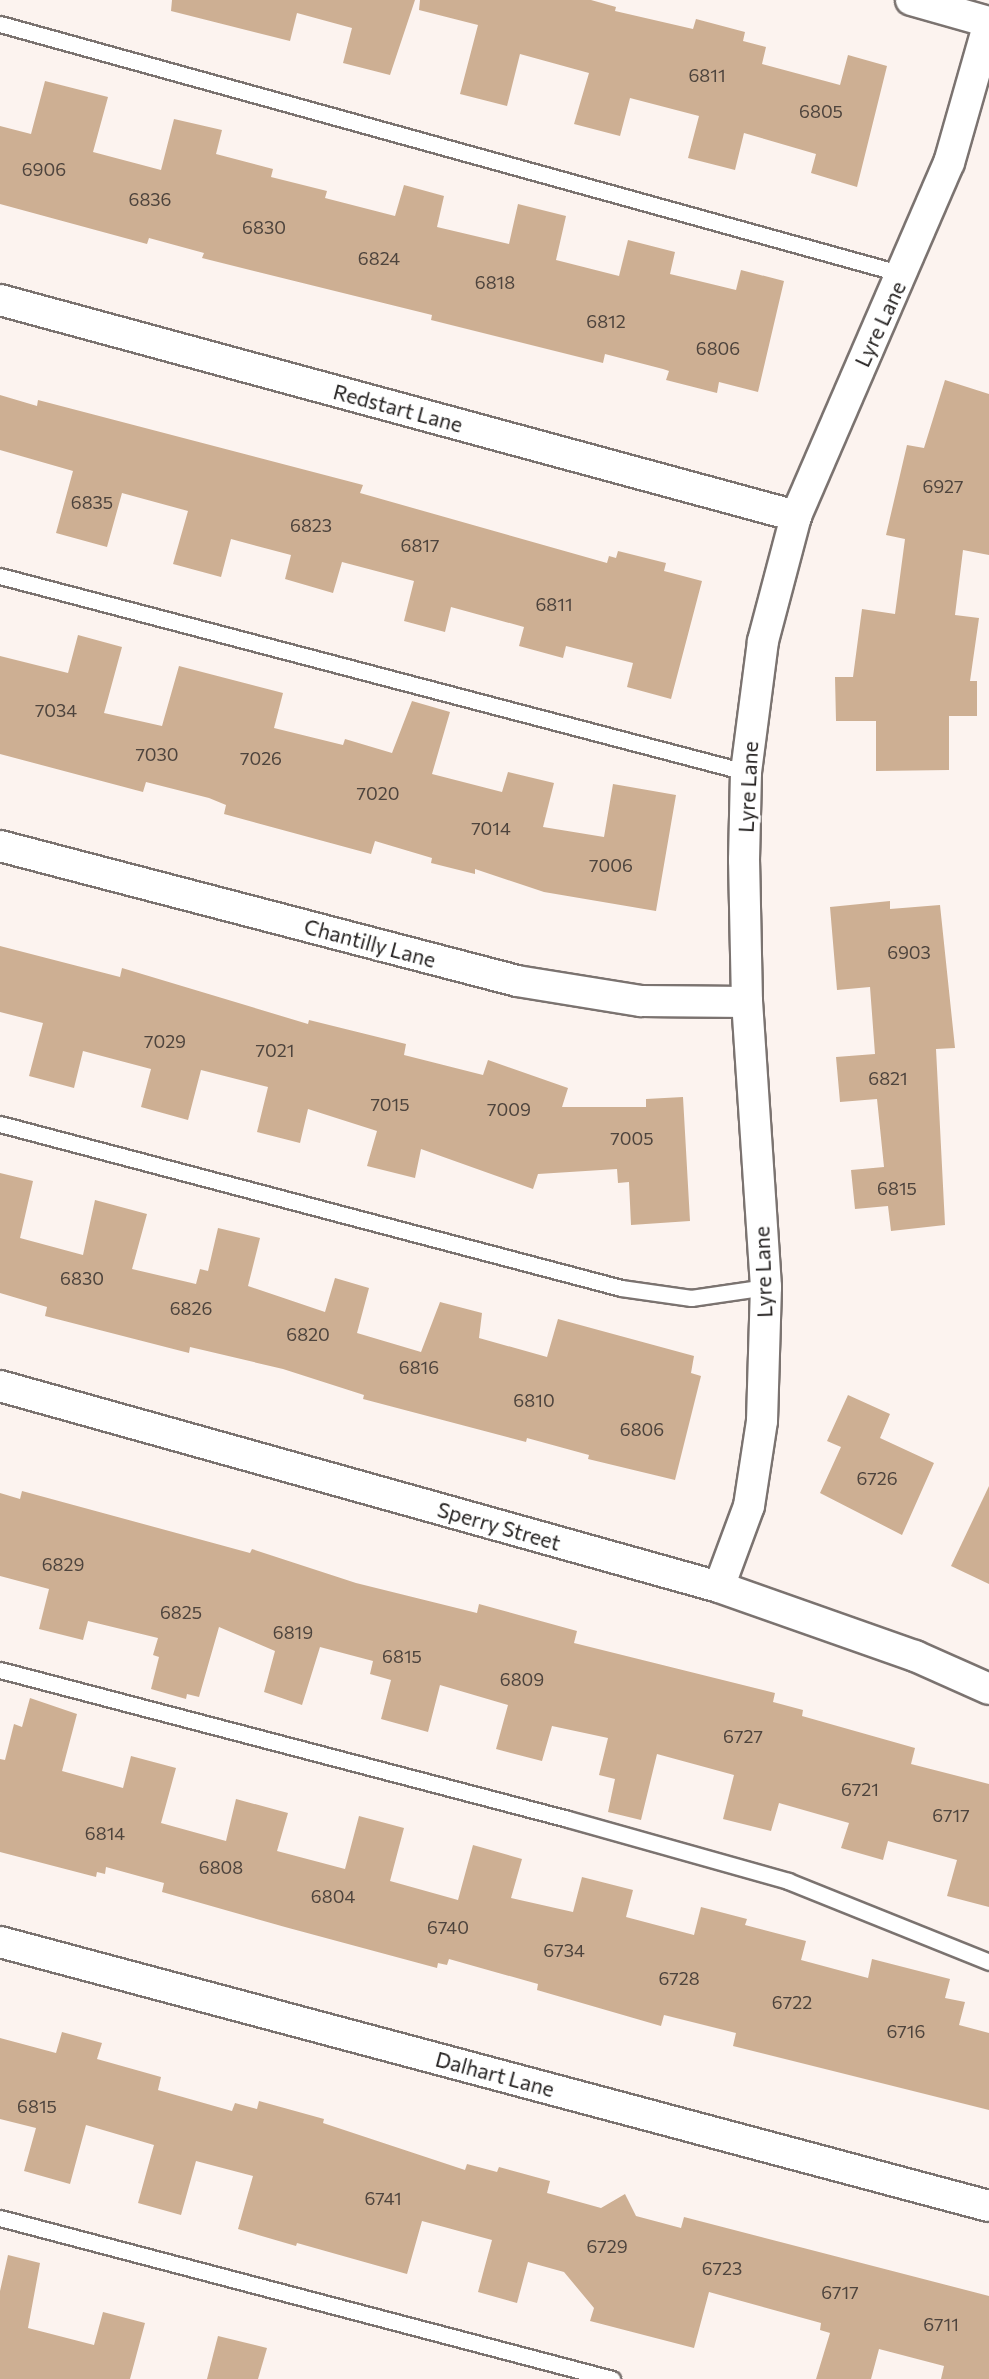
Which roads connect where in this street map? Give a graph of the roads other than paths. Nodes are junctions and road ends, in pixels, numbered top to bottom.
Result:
1 (911, 0) edge
2 (989, 22) edge
3 (0, 24) edge
4 (903, 274) junction
5 (0, 300) edge
6 (796, 516) junction
7 (0, 576) edge
8 (746, 772) junction
9 (0, 846) edge
10 (747, 1002) junction
11 (0, 1124) edge
12 (766, 1287) junction
13 (0, 1386) edge
14 (719, 1587) junction
15 (0, 1670) edge
16 (989, 1689) edge
17 (0, 1942) edge
18 (989, 1962) edge
19 (989, 2206) edge
20 (0, 2218) edge
21 (612, 2379) edge

1 - 2 street
2 - 4 street, Lyre Lane
3 - 4 lane
4 - 6 street, Lyre Lane
5 - 6 street, Redstart Lane
6 - 8 street, Lyre Lane
7 - 8 lane
8 - 10 street, Lyre Lane
9 - 10 street, Chantilly Lane
10 - 12 street, Lyre Lane
11 - 12 lane
12 - 14 street, Lyre Lane
13 - 14 street, Sperry Street
14 - 16 street, Sperry Street
15 - 18 lane
17 - 19 street, Dalhart Lane
20 - 21 lane

